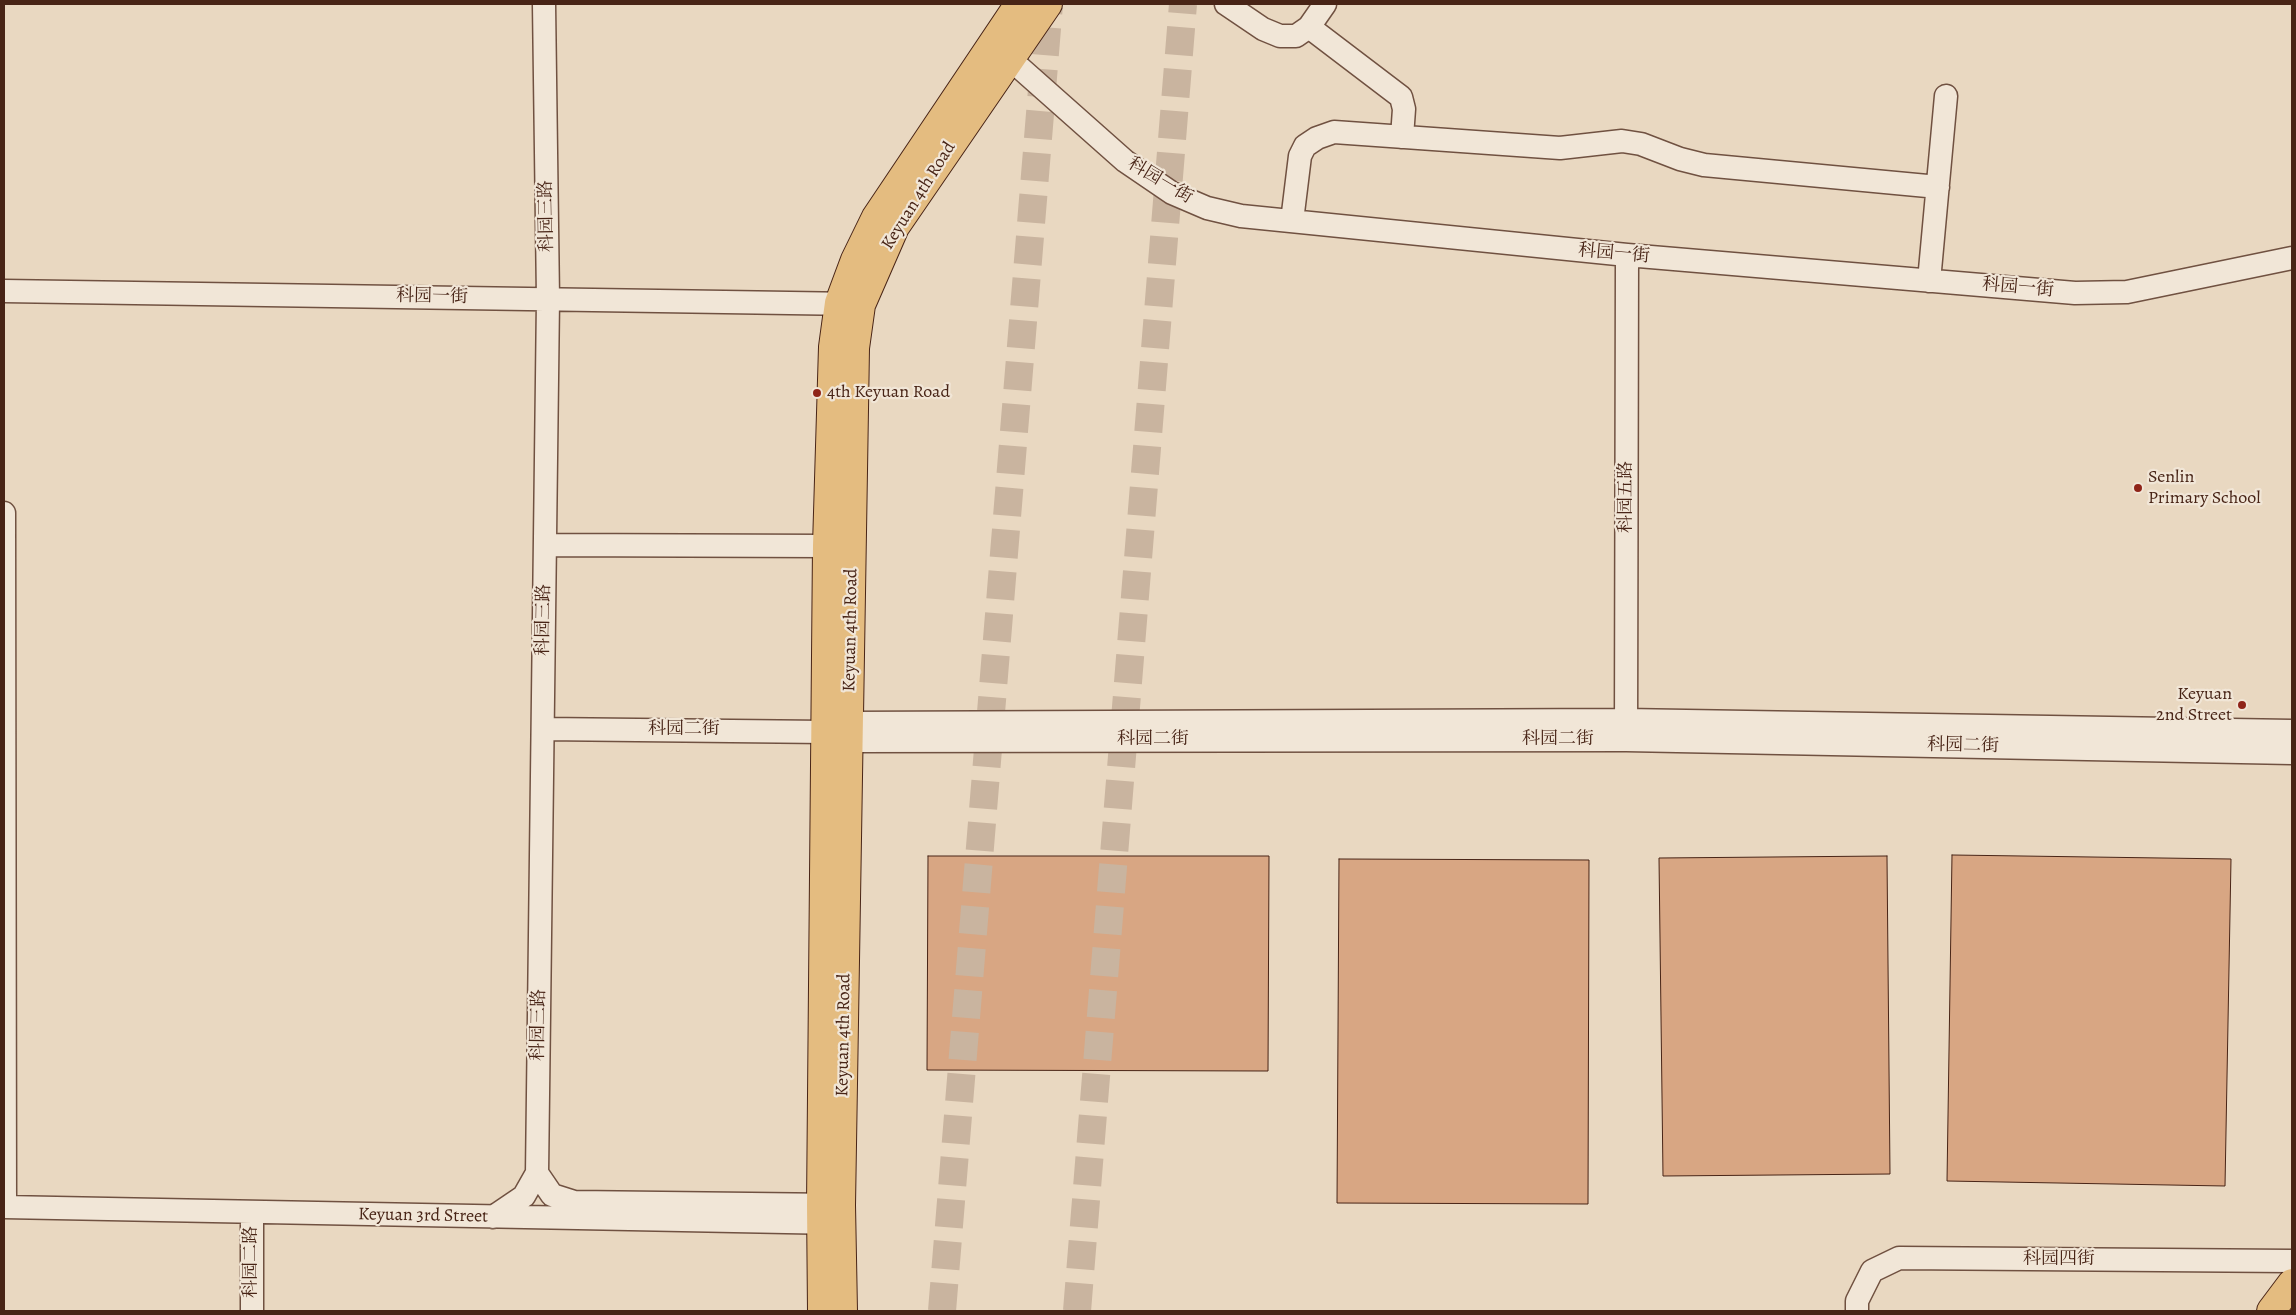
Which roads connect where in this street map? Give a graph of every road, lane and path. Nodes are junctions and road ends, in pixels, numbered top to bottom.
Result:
1 (544, 4) edge
2 (1019, 4) edge
3 (1048, 4) edge
4 (1226, 4) edge
5 (1325, 4) edge
6 (1309, 27) junction
7 (1000, 52) junction
8 (1946, 96) dead end
9 (1402, 137) junction
10 (1938, 187) junction
11 (1292, 221) junction
12 (1627, 256) junction
13 (2292, 258) edge
14 (1929, 281) junction
15 (4, 291) edge
16 (548, 299) junction
17 (850, 304) junction
18 (4, 513) edge
19 (545, 546) junction
20 (827, 546) junction
21 (543, 729) junction
22 (1626, 730) junction
23 (2292, 731) edge
24 (841, 732) junction
25 (2292, 753) edge
26 (538, 1173) junction
27 (5, 1207) edge
28 (252, 1212) junction
29 (831, 1214) junction
30 (493, 1217) junction
31 (2292, 1261) edge
32 (2292, 1283) edge
33 (252, 1311) edge
34 (822, 1311) edge
35 (843, 1311) edge
36 (1857, 1311) edge
37 (2270, 1311) edge

1 - 16 street, 科园三路
2 - 7 main road, Keyuan 4th Road
3 - 7 main road, Keyuan 4th Road
4 - 6 street
5 - 6 street
6 - 9 street
7 - 11 street, 科园一街
7 - 17 main road, Keyuan 4th Road
8 - 10 street
9 - 10 street
9 - 11 street
10 - 14 street
11 - 12 street, 科园一街
12 - 14 street, 科园一街
12 - 22 street, 科园五路
13 - 14 street, 科园一街
15 - 16 street, 科园一街
16 - 17 street, 科园一街
16 - 19 street, 科园三路
17 - 20 main road, Keyuan 4th Road
17 - 24 main road, Keyuan 4th Road
18 - 27 street
19 - 20 street
19 - 21 street, 科园三路
20 - 24 main road, Keyuan 4th Road
21 - 24 street, 科园二街
21 - 26 street, 科园三路
22 - 23 street, 科园二街
22 - 24 street, 科园二街
22 - 25 street, 科园二街
24 - 29 main road, Keyuan 4th Road
26 - 29 street
26 - 30 street
27 - 28 street, Keyuan 3rd Street
28 - 30 street, Keyuan 3rd Street
28 - 33 street, 科园二路
29 - 30 street, Keyuan 3rd Street
29 - 34 main road, Keyuan 4th Road
29 - 35 main road, Keyuan 4th Road
31 - 36 street, 科园四街
32 - 37 main road

